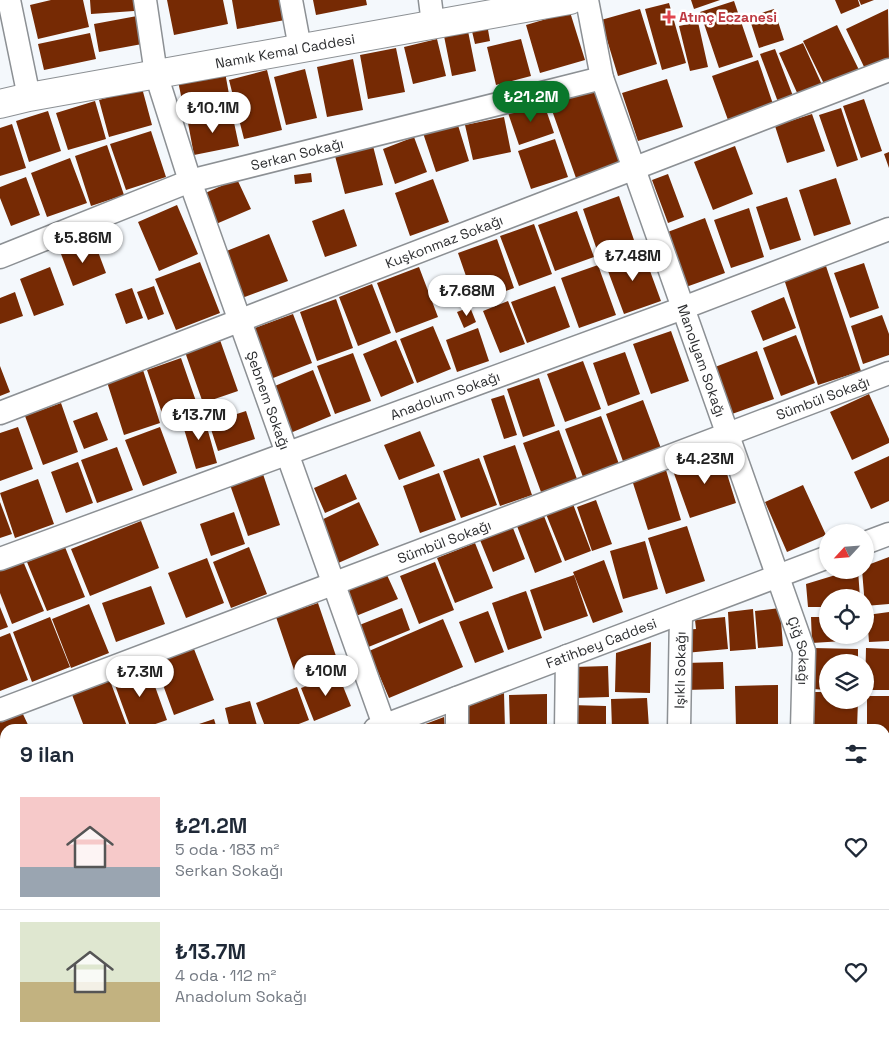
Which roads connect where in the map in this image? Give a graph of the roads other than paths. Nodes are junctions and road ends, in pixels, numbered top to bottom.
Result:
1 (9, 0) edge
2 (145, 0) edge
3 (291, 0) edge
4 (570, 0) edge
5 (587, 0) edge
6 (432, 12) edge
7 (300, 48) junction
8 (889, 70) edge
9 (156, 74) junction
10 (602, 78) junction
11 (29, 97) junction
12 (0, 104) edge
13 (633, 168) junction
14 (190, 181) junction
15 (889, 229) edge
16 (0, 258) edge
17 (683, 308) junction
18 (240, 320) junction
19 (889, 373) edge
20 (0, 413) edge
21 (728, 434) junction
22 (287, 453) junction
23 (889, 534) edge
24 (874, 540) edge
25 (0, 558) edge
26 (819, 560) edge
27 (779, 576) junction
28 (334, 583) junction
29 (682, 613) junction
30 (567, 656) junction
31 (457, 698) junction
32 (0, 710) edge
33 (379, 724) edge
34 (388, 724) edge
35 (457, 724) edge
36 (566, 724) edge
37 (679, 724) edge
38 (802, 724) edge

1 - 11 street
2 - 9 street, Şebnem Sokağı
3 - 7 street
4 - 6 street, Namık Kemal Caddesi
5 - 10 street, Manolyam Sokağı
6 - 7 street, Namık Kemal Caddesi
7 - 9 street, Namık Kemal Caddesi
8 - 13 street, Kuşkonmaz Sokağı
9 - 11 street, Namık Kemal Caddesi
9 - 14 street, Şebnem Sokağı
10 - 13 street, Manolyam Sokağı
10 - 14 street, Serkan Sokağı
11 - 12 street, Namık Kemal Caddesi
13 - 17 street, Manolyam Sokağı
13 - 18 street, Kuşkonmaz Sokağı
14 - 16 street, Serkan Sokağı
14 - 18 street, Şebnem Sokağı
15 - 17 street, Anadolum Sokağı
17 - 21 street, Manolyam Sokağı
17 - 22 street, Anadolum Sokağı
18 - 20 street, Kuşkonmaz Sokağı
18 - 22 street, Şebnem Sokağı
19 - 21 street, Sümbül Sokağı
21 - 27 street, Manolyam Sokağı
21 - 28 street, Sümbül Sokağı
22 - 25 street, Anadolum Sokağı
22 - 28 street, Şebnem Sokağı
23 - 24 street
26 - 27 street, Fatihbey Caddesi
27 - 29 street, Fatihbey Caddesi
27 - 38 street, Çiğ Sokağı
28 - 32 street, Sümbül Sokağı
28 - 33 street, Şebnem Sokağı
29 - 30 street, Fatihbey Caddesi
29 - 37 street, Işıklı Sokağı
30 - 31 street, Fatihbey Caddesi
30 - 36 street
31 - 34 street, Fatihbey Caddesi
31 - 35 street

